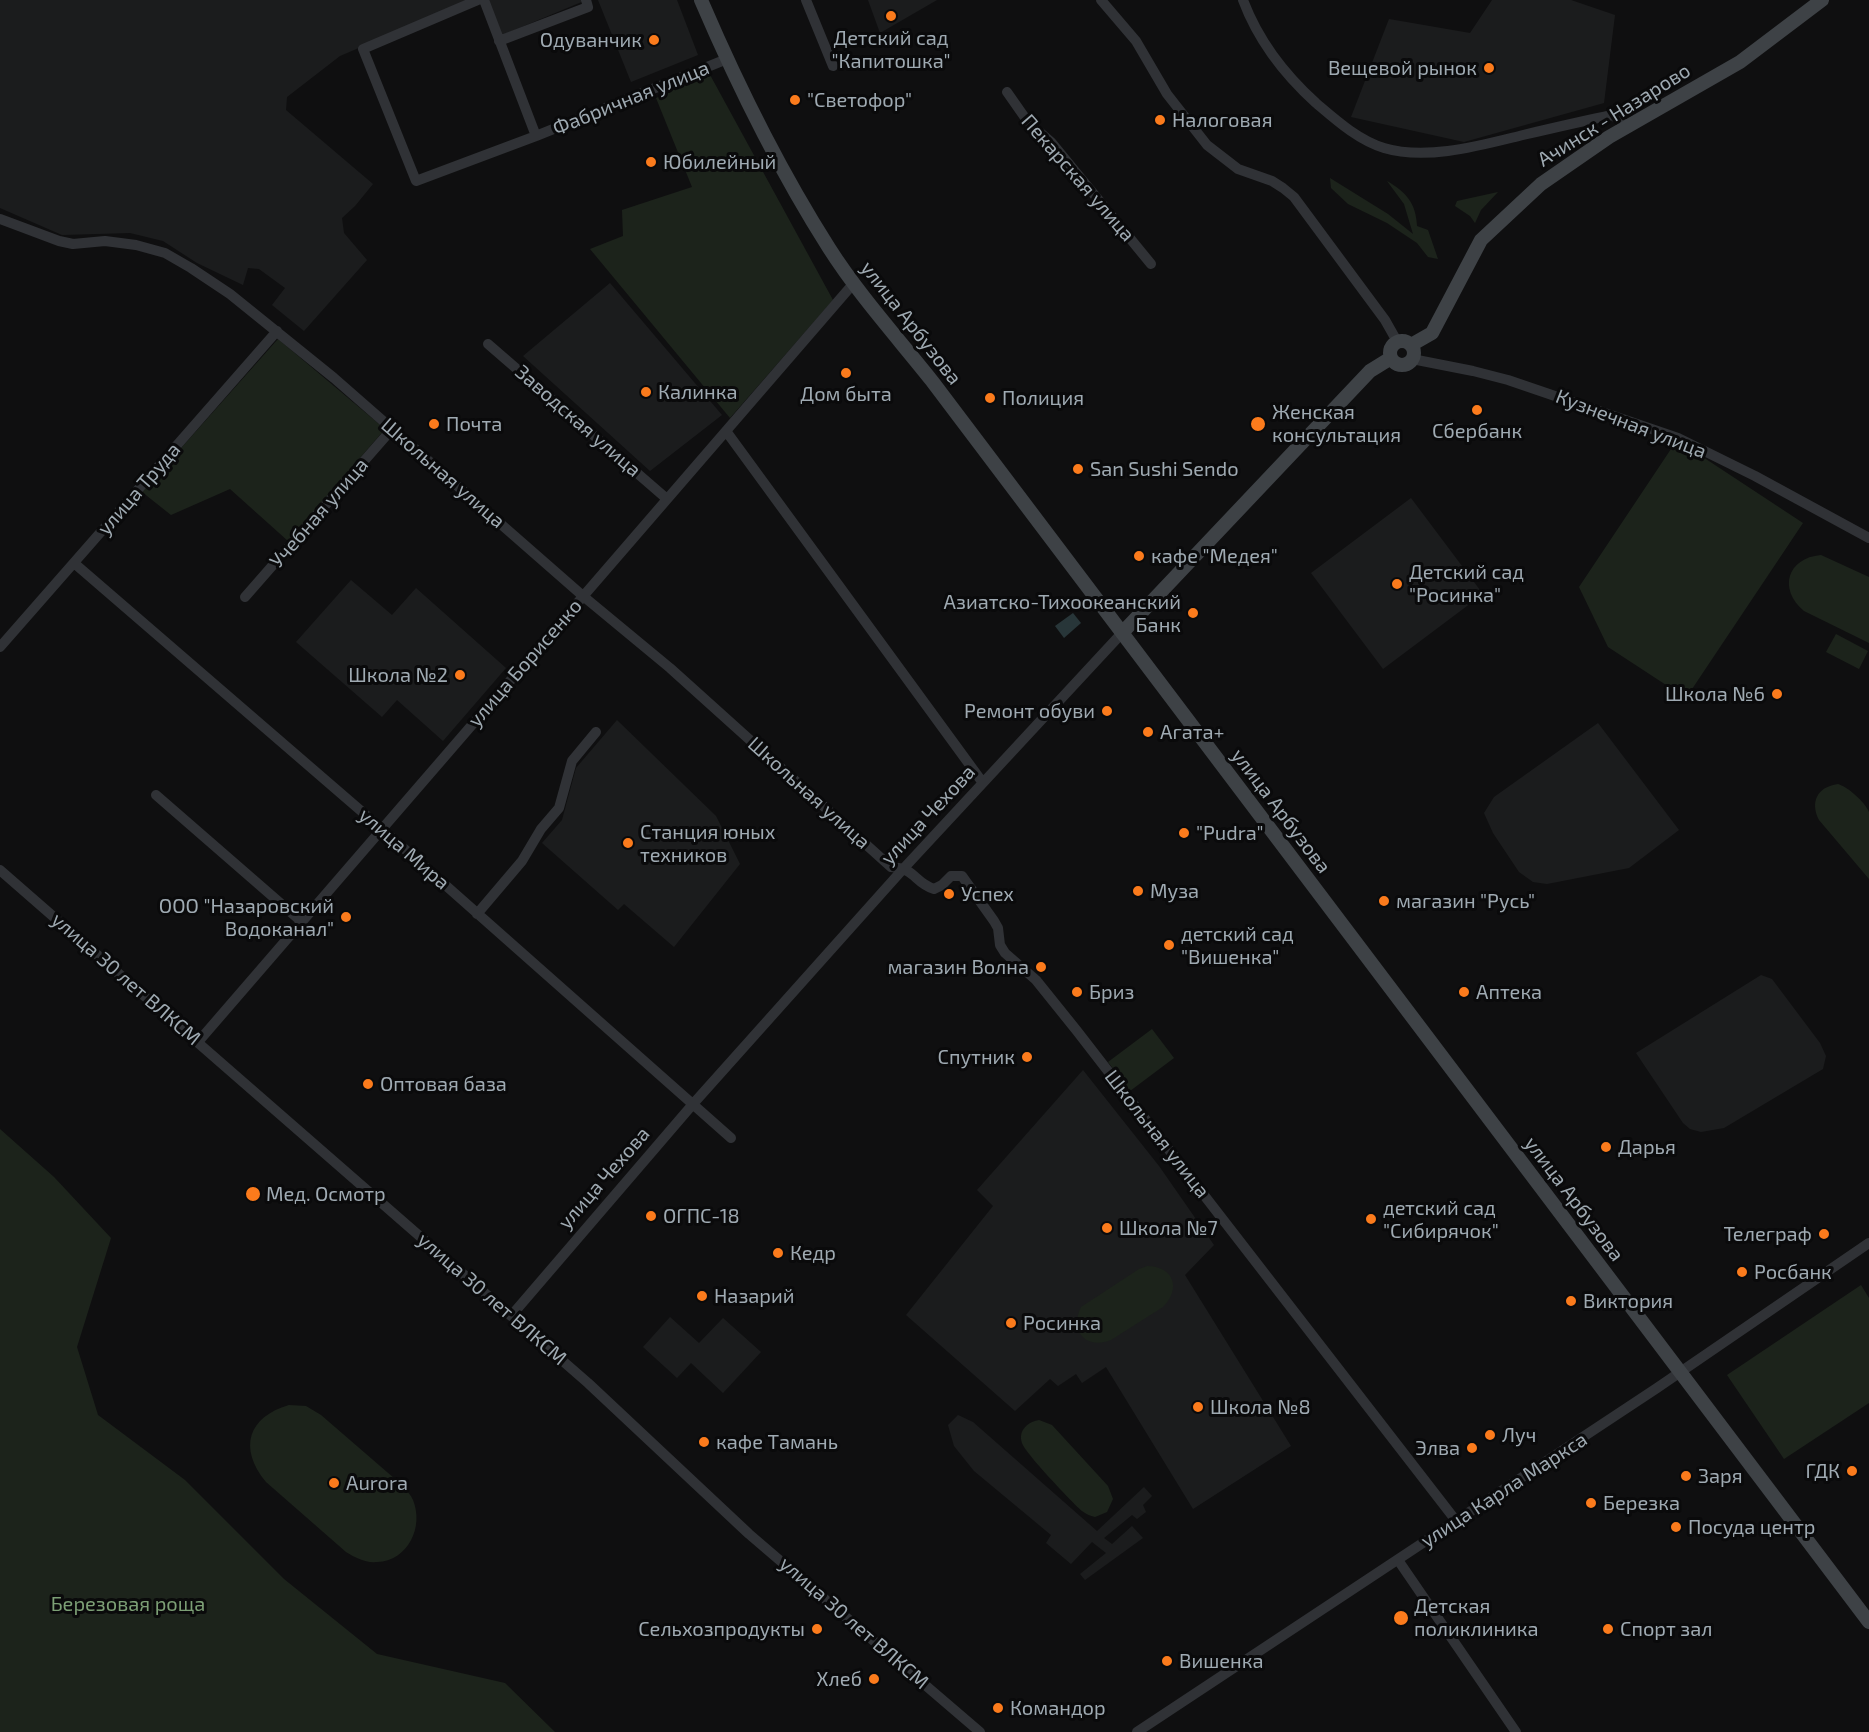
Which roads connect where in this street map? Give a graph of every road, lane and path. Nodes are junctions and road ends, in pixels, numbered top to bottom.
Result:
1 (478, 0) edge
2 (484, 0) edge
3 (586, 0) edge
4 (701, 0) edge
5 (806, 0) edge
6 (1101, 0) edge
7 (1243, 0) edge
8 (1822, 0) edge
9 (500, 41) junction
10 (727, 59) junction
11 (833, 66) dead end
12 (1006, 92) dead end
13 (1628, 126) junction
14 (536, 136) junction
15 (0, 219) edge
16 (1151, 264) dead end
17 (853, 284) junction
18 (277, 331) junction
19 (488, 344) dead end
20 (1407, 349) junction
21 (1391, 358) junction
22 (392, 429) junction
23 (726, 431) junction
24 (667, 499) junction
25 (1869, 538) edge
26 (74, 563) junction
27 (583, 596) junction
28 (245, 597) dead end
29 (1122, 633) junction
30 (0, 647) edge
31 (597, 732) dead end
32 (983, 783) junction
33 (156, 795) dead end
34 (382, 829) junction
35 (904, 868) junction
36 (0, 870) edge
37 (477, 914) junction
38 (302, 922) junction
39 (198, 1042) junction
40 (693, 1104) junction
41 (731, 1138) dead end
42 (1869, 1243) edge
43 (511, 1316) junction
44 (1681, 1372) junction
45 (1457, 1522) junction
46 (1398, 1560) junction
47 (1869, 1622) edge
48 (980, 1732) edge
49 (1137, 1732) edge
50 (1516, 1732) edge

1 - 14 street, Фабричная улица
2 - 9 street, Фабричная улица
3 - 9 street
4 - 10 street, улица Арбузова
5 - 11 street
6 - 20 street
7 - 13 street
8 - 13 street, Ачинск - Назарово
9 - 14 street, Фабричная улица
10 - 14 street, Фабричная улица
10 - 17 street, улица Арбузова
12 - 16 street, Пекарская улица
13 - 20 street, Ачинск - Назарово
15 - 18 street, Школьная улица
17 - 23 street, улица Борисенко
17 - 29 street, улица Арбузова
18 - 22 street, Школьная улица
18 - 26 street, улица Труда
19 - 24 street, Заводская улица
20 - 21 street
20 - 21 street
20 - 25 street, Кузнечная улица
21 - 29 street, улица Чехова
22 - 27 street, Школьная улица
22 - 28 street, Учебная улица
23 - 24 street, улица Борисенко
23 - 32 street
24 - 27 street, улица Борисенко
26 - 30 street, улица Труда
26 - 34 street, улица Мира
27 - 34 street, улица Борисенко
27 - 35 street, Школьная улица
29 - 32 street, улица Чехова
29 - 44 street, улица Арбузова
31 - 37 street
32 - 35 street, улица Чехова
33 - 38 street
34 - 37 street, улица Мира
34 - 38 street, улица Борисенко
35 - 40 street, улица Чехова
35 - 45 street, Школьная улица
36 - 39 street, улица 30 лет ВЛКСМ
37 - 40 street, улица Мира
38 - 39 street, улица Борисенко
39 - 43 street, улица 30 лет ВЛКСМ
40 - 41 street, улица Мира
40 - 43 street, улица Чехова
42 - 44 street, улица Карла Маркса
43 - 48 street, улица 30 лет ВЛКСМ
44 - 45 street, улица Карла Маркса
44 - 47 street, улица Арбузова
45 - 46 street, улица Карла Маркса
46 - 49 street, улица Карла Маркса
46 - 50 street

